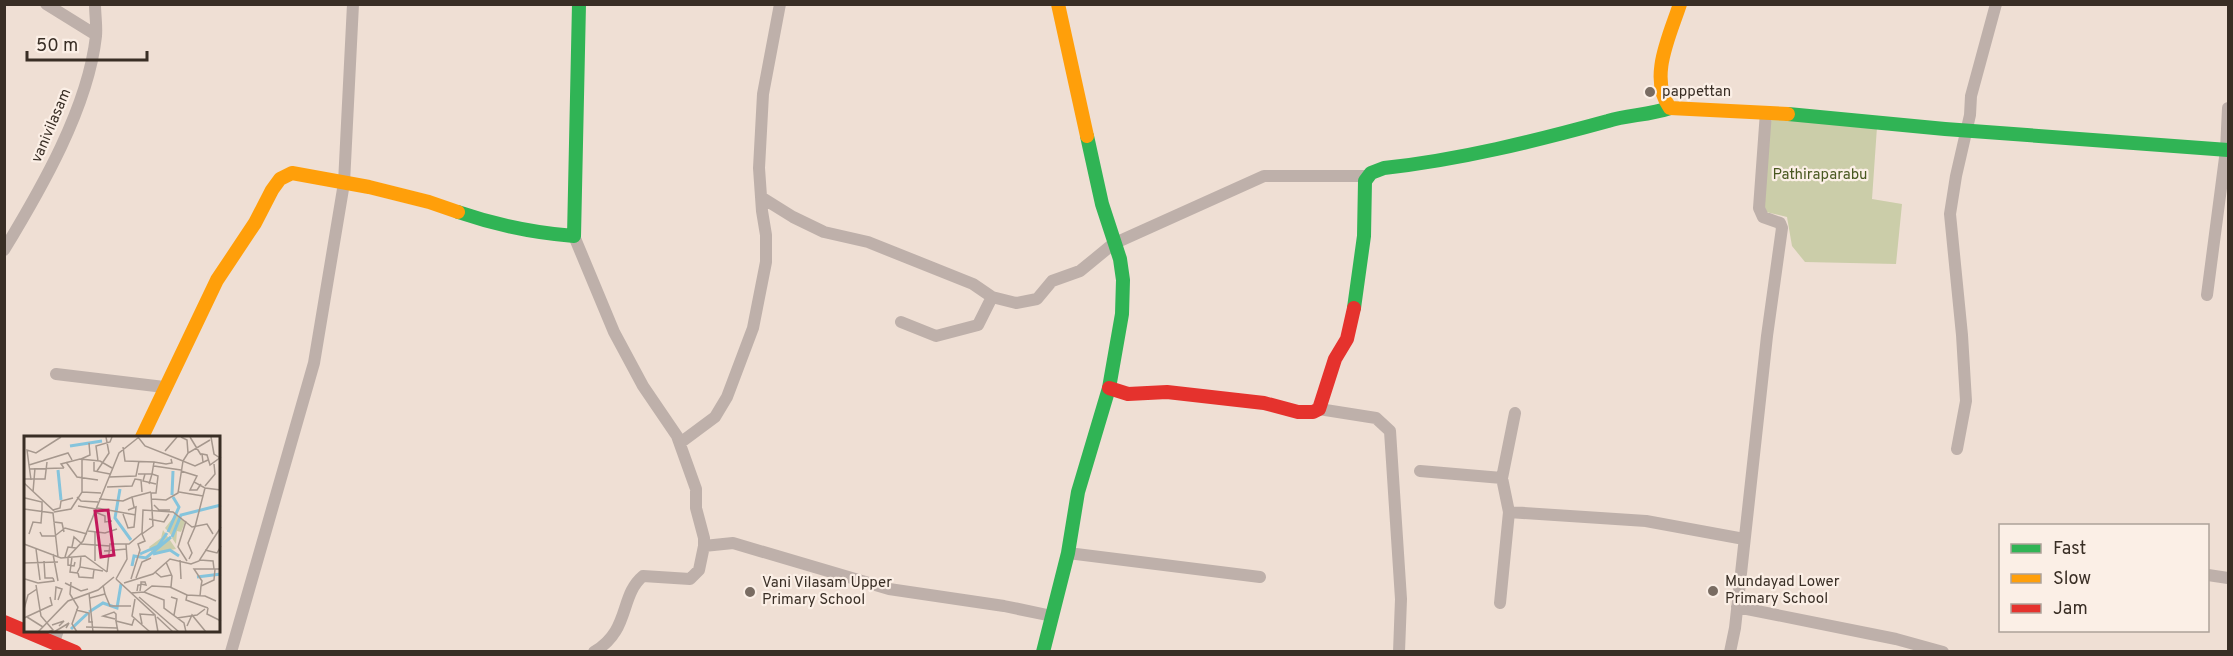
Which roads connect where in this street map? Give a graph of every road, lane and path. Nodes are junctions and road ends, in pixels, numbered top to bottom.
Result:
1 (46, 4) edge
2 (95, 4) edge
3 (353, 4) edge
4 (579, 4) edge
5 (780, 4) edge
6 (1058, 4) edge
7 (1680, 4) edge
8 (1996, 4) edge
9 (96, 35) junction
10 (1670, 108) junction
11 (2229, 108) edge
12 (1766, 112) junction
13 (1965, 131) junction
14 (2227, 150) edge
15 (1367, 176) junction
16 (344, 183) junction
17 (761, 197) junction
18 (574, 236) junction
19 (1113, 244) junction
20 (4, 250) edge
21 (2207, 295) dead end
22 (992, 297) junction
23 (900, 322) dead end
24 (56, 374) dead end
25 (164, 387) junction
26 (1109, 388) junction
27 (1318, 410) junction
28 (1515, 413) dead end
29 (142, 436) edge
30 (680, 443) junction
31 (1957, 449) dead end
32 (1420, 471) dead end
33 (1502, 478) junction
34 (1509, 512) junction
35 (1744, 539) junction
36 (704, 546) junction
37 (1068, 553) junction
38 (2209, 574) edge
39 (1260, 577) dead end
40 (2229, 578) edge
41 (1500, 603) dead end
42 (1737, 607) junction
43 (1052, 615) junction
44 (4, 622) edge
45 (24, 627) edge
46 (41, 632) edge
47 (56, 636) edge
48 (75, 651) edge
49 (231, 651) edge
50 (594, 651) edge
51 (1043, 651) edge
52 (1399, 651) edge
53 (1730, 651) edge
54 (1943, 651) edge

1 - 9 street
2 - 9 street, vanivilasam
3 - 16 street
4 - 18 street
5 - 17 street
6 - 19 street
7 - 10 street
8 - 13 street
9 - 20 street, vanivilasam
10 - 12 street
10 - 15 street
11 - 14 street
12 - 13 street
12 - 35 street
13 - 14 street
13 - 31 street
14 - 21 street
15 - 19 street
15 - 27 street
16 - 18 street
16 - 25 street
16 - 49 street
17 - 22 street
17 - 30 street
18 - 30 street
19 - 22 street
19 - 26 street
22 - 23 street
24 - 25 street
25 - 29 street
26 - 27 street
26 - 37 street
27 - 52 street
28 - 33 street
30 - 36 street
32 - 33 street
33 - 34 street
34 - 35 street
34 - 41 street
35 - 42 street
36 - 43 street
36 - 50 street
37 - 39 street
37 - 43 street
38 - 40 street
42 - 53 street
42 - 54 street
43 - 51 street
44 - 45 street
46 - 47 street
47 - 48 street

